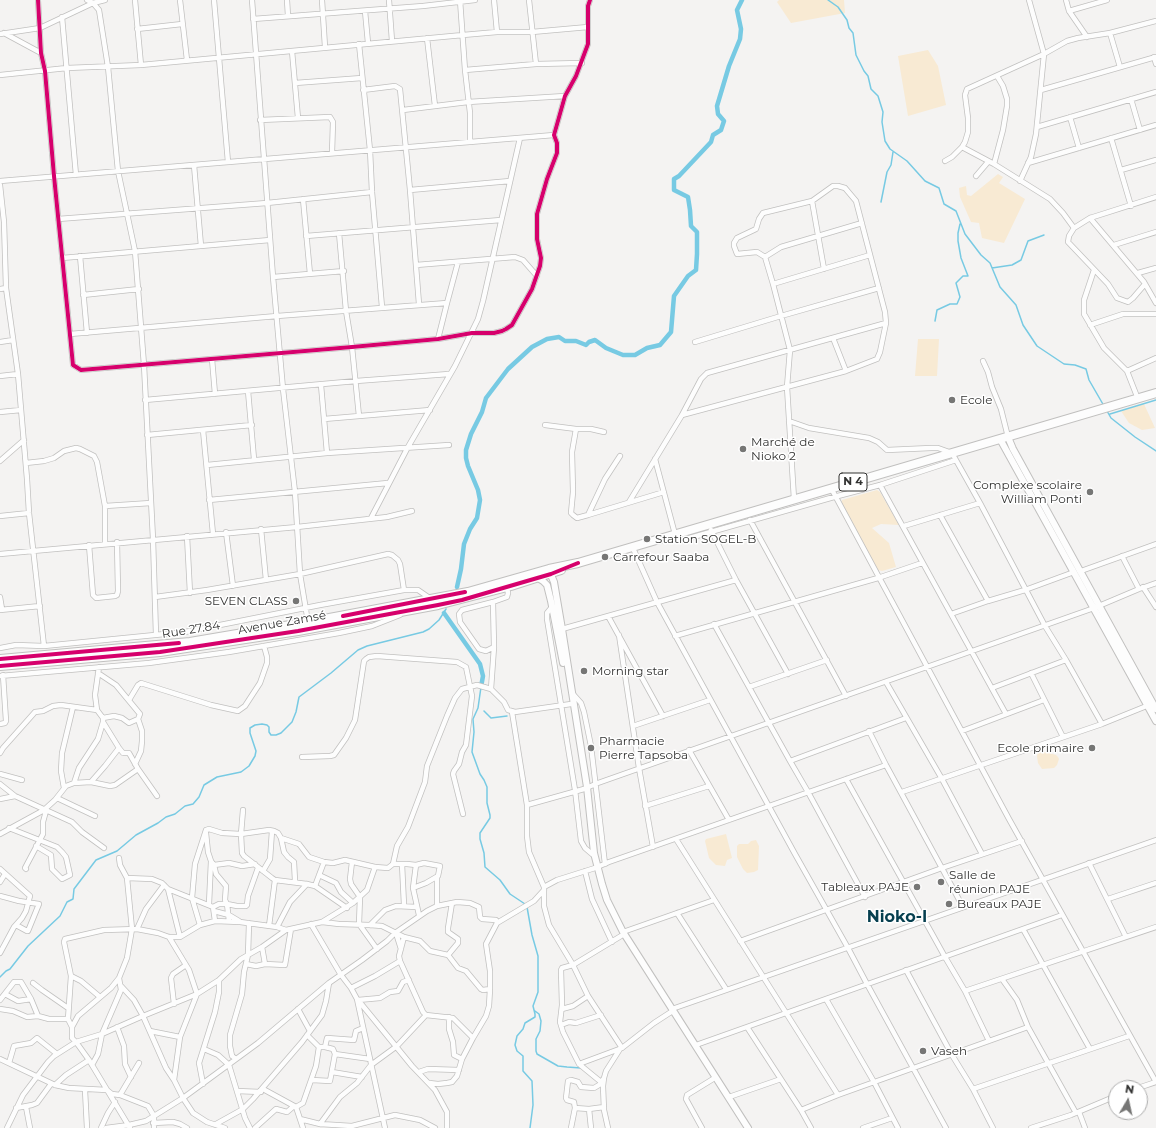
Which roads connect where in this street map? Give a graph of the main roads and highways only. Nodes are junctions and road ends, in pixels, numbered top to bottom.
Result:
1 (1156, 393) edge
2 (550, 572) junction
3 (0, 659) edge
4 (0, 666) edge

1 - 2 highway, Avenue Zamsé / N 4
2 - 3 highway, Avenue Zamsé / N 4
2 - 4 highway, Avenue Zamsé / N 4

